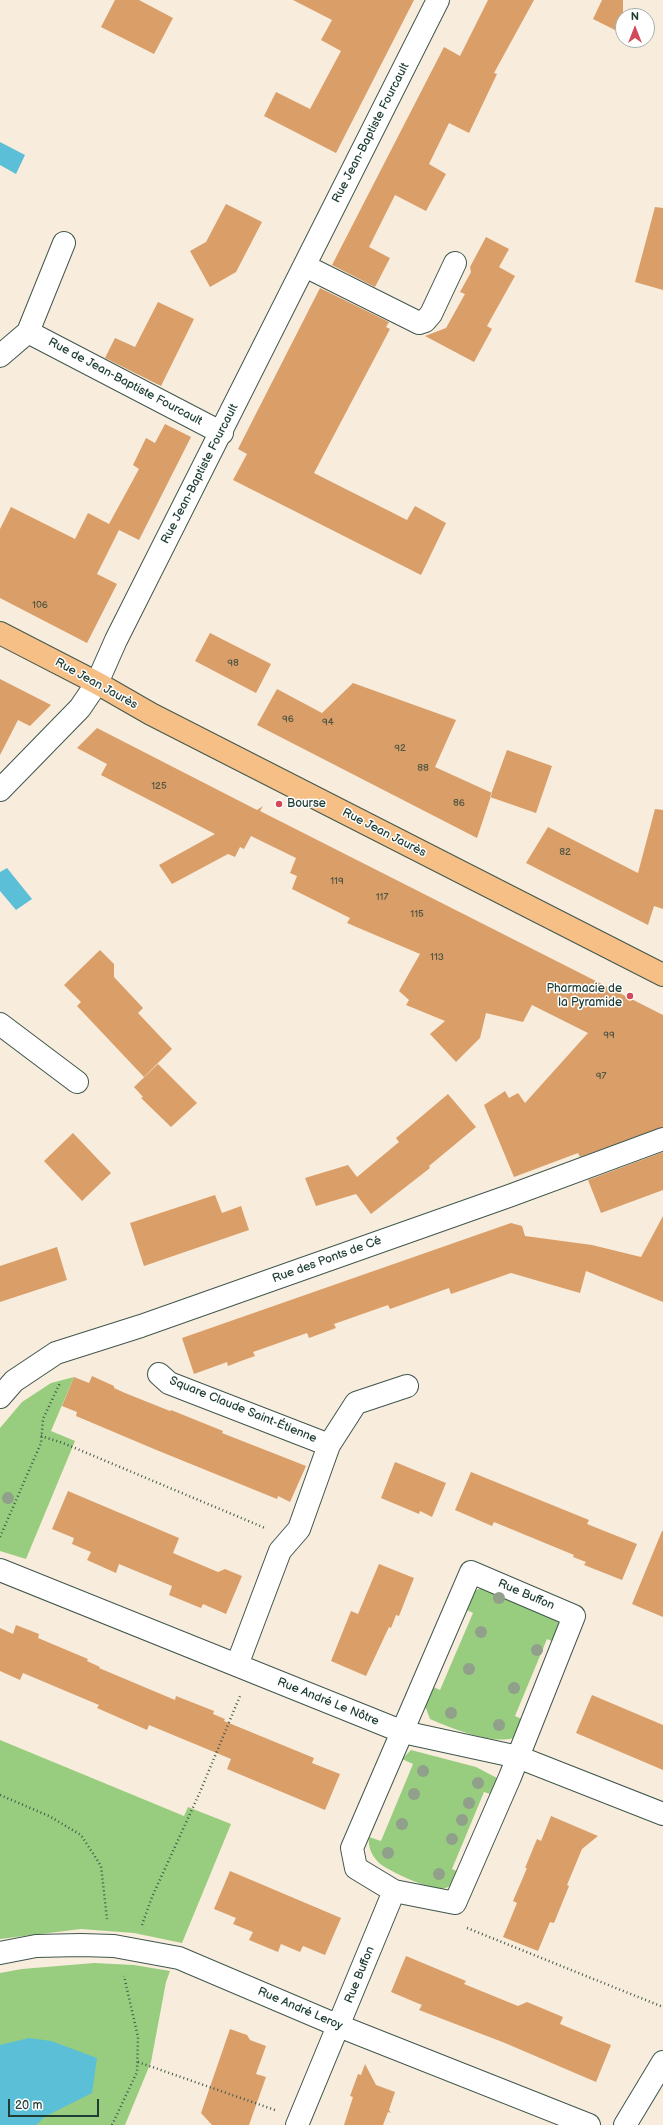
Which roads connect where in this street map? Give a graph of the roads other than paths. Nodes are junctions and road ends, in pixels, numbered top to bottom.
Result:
1 (438, 0) edge
2 (64, 243) dead end
3 (455, 263) dead end
4 (305, 266) junction
5 (28, 332) junction
6 (0, 356) edge
7 (222, 433) junction
8 (0, 634) edge
9 (97, 683) junction
10 (0, 790) edge
11 (663, 975) edge
12 (0, 1024) edge
13 (77, 1082) dead end
14 (663, 1139) edge
15 (159, 1374) dead end
16 (407, 1386) dead end
17 (0, 1397) edge
18 (329, 1445) junction
19 (0, 1570) edge
20 (237, 1664) junction
21 (403, 1732) junction
22 (518, 1758) junction
23 (663, 1814) edge
24 (394, 1891) junction
25 (0, 1954) edge
26 (339, 2026) junction
27 (663, 2062) edge
28 (299, 2122) edge
29 (589, 2125) edge
30 (625, 2125) edge

1 - 4 street, Rue Jean-Baptiste Fourcault
2 - 5 street
3 - 4 street
4 - 7 street, Rue Jean-Baptiste Fourcault
5 - 6 street
5 - 7 street, Rue de Jean-Baptiste Fourcault
7 - 9 street, Rue Jean-Baptiste Fourcault
8 - 9 main road, Rue Jean Jaurès
9 - 10 street, Rue Jean-Baptiste Fourcault
9 - 11 main road, Rue Jean Jaurès
12 - 13 street
14 - 17 street, Rue des Ponts de Cé
15 - 18 street, Square Claude Saint-Étienne
16 - 18 street, Square Claude Saint-Étienne
18 - 20 street, Square Claude Saint-Étienne
19 - 20 street, Rue André Le Nôtre
20 - 21 street, Rue André Le Nôtre
21 - 22 street, Rue André Le Nôtre
21 - 22 street, Rue Buffon
21 - 24 street, Rue Buffon
22 - 23 street, Rue André Le Nôtre
22 - 24 street, Rue Buffon
24 - 26 street, Rue Buffon
25 - 26 street, Rue André Leroy
26 - 28 street, Rue Buffon
26 - 29 street, Rue André Leroy
27 - 30 street

